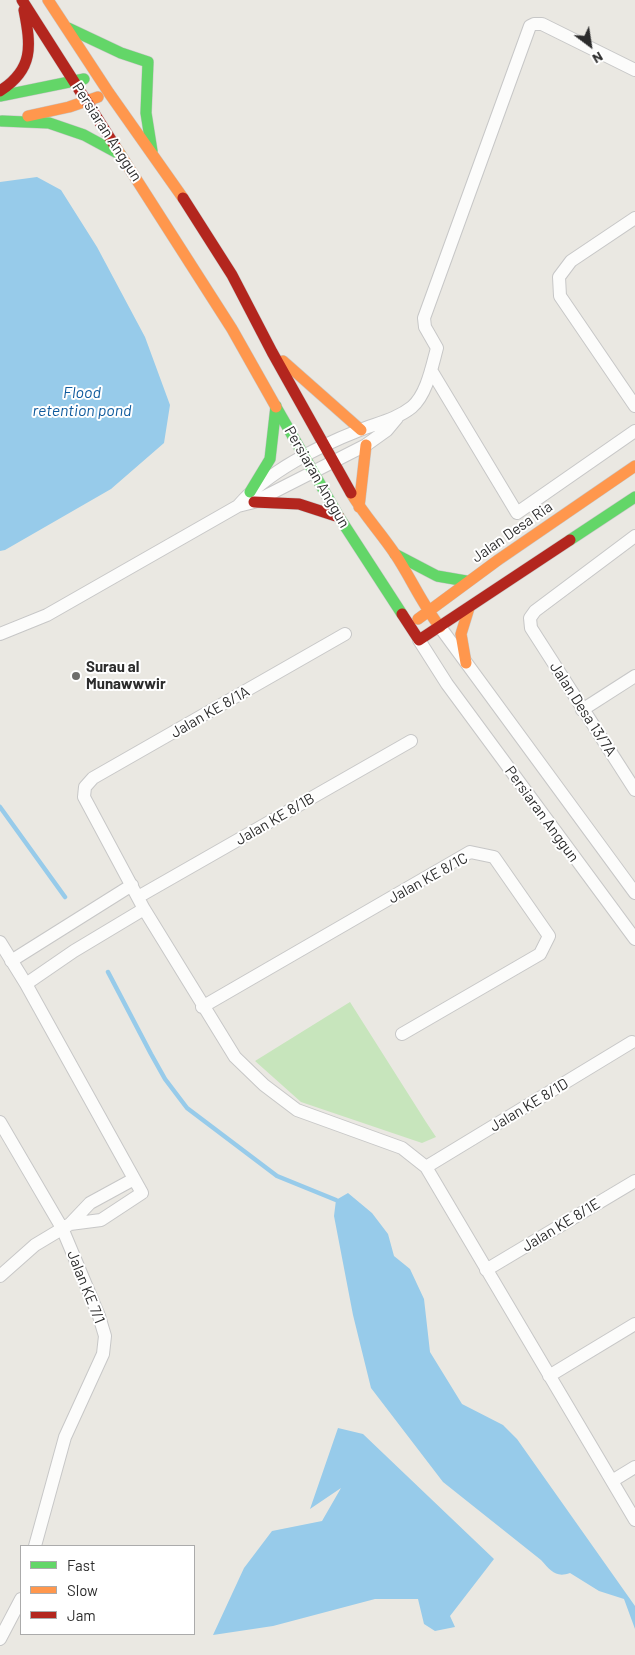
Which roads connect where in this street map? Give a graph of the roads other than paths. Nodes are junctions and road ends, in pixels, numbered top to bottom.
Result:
1 (22, 0) edge
2 (48, 0) edge
3 (65, 26) junction
4 (635, 70) edge
5 (97, 75) junction
6 (75, 82) junction
7 (0, 91) edge
8 (109, 93) junction
9 (0, 96) edge
10 (87, 101) junction
11 (1, 122) edge
12 (152, 154) junction
13 (122, 156) junction
14 (635, 218) edge
15 (272, 352) junction
16 (431, 370) junction
17 (276, 406) junction
18 (635, 406) edge
19 (398, 416) junction
20 (361, 430) junction
21 (635, 431) edge
22 (324, 445) junction
23 (366, 445) junction
24 (305, 456) junction
25 (334, 461) junction
26 (635, 466) edge
27 (314, 470) junction
28 (252, 497) junction
29 (635, 497) edge
30 (359, 507) junction
31 (339, 517) junction
32 (635, 536) edge
33 (395, 554) junction
34 (466, 581) junction
35 (469, 608) junction
36 (428, 612) junction
37 (409, 626) junction
38 (440, 627) junction
39 (0, 634) edge
40 (346, 634) dead end
41 (419, 640) junction
42 (466, 663) junction
43 (635, 676) edge
44 (582, 710) junction
45 (411, 741) dead end
46 (635, 790) edge
47 (132, 885) junction
48 (635, 893) edge
49 (138, 897) junction
50 (144, 909) junction
51 (635, 939) edge
52 (0, 942) edge
53 (11, 961) junction
54 (26, 984) junction
55 (202, 1007) junction
56 (402, 1034) dead end
57 (632, 1042) dead end
58 (0, 1122) edge
59 (426, 1167) junction
60 (134, 1179) junction
61 (635, 1181) edge
62 (66, 1226) junction
63 (486, 1270) junction
64 (0, 1276) edge
65 (635, 1324) edge
66 (549, 1376) junction
67 (635, 1467) edge
68 (612, 1481) junction
69 (635, 1520) edge
70 (35, 1545) edge
71 (20, 1601) edge
72 (0, 1639) edge

1 - 6 main road, Persiaran Anggun
1 - 7 main road
2 - 3 main road, Persiaran Anggun
3 - 5 main road, Persiaran Anggun
3 - 12 main road
4 - 16 street
5 - 6 main road
5 - 8 main road, Persiaran Anggun
6 - 9 main road
6 - 10 main road, Persiaran Anggun
8 - 10 main road
8 - 12 main road, Persiaran Anggun
10 - 11 main road
10 - 13 main road, Persiaran Anggun
11 - 13 main road
12 - 15 main road, Persiaran Anggun
13 - 17 main road, Persiaran Anggun
14 - 18 street
15 - 20 main road
15 - 22 main road, Persiaran Anggun
16 - 19 street
16 - 21 street
17 - 24 main road, Persiaran Anggun
17 - 28 main road
19 - 20 street
19 - 23 street
20 - 22 street
22 - 24 street
22 - 25 main road, Persiaran Anggun
23 - 25 street
23 - 30 main road
24 - 27 main road, Persiaran Anggun
24 - 28 street
25 - 27 street
25 - 30 main road, Persiaran Anggun
26 - 34 main road, Jalan Desa Ria
27 - 28 street
27 - 31 main road, Persiaran Anggun
28 - 31 main road
28 - 39 street
29 - 35 main road
30 - 33 main road, Persiaran Anggun
31 - 37 main road, Persiaran Anggun
32 - 44 street, Jalan Desa 13/7A
33 - 34 main road
33 - 36 main road, Persiaran Anggun
34 - 36 main road, Jalan Desa Ria
35 - 38 main road
35 - 42 main road
36 - 37 main road, Jalan Desa Ria
36 - 38 main road, Persiaran Anggun
37 - 41 main road, Persiaran Anggun
38 - 41 main road
38 - 42 street, Persiaran Anggun
40 - 47 street, Jalan KE 8/1A
41 - 51 street, Persiaran Anggun
42 - 48 street, Persiaran Anggun
43 - 44 street
44 - 46 street, Jalan Desa 13/7A
45 - 49 street, Jalan KE 8/1B
47 - 49 street
47 - 53 street
49 - 50 street
50 - 54 street
50 - 55 street
52 - 53 street
53 - 54 street
54 - 60 street
55 - 56 street, Jalan KE 8/1C
55 - 59 street
57 - 59 street, Jalan KE 8/1D
58 - 62 street, Jalan KE 7/1
59 - 63 street
60 - 62 street
60 - 62 street
61 - 63 street, Jalan KE 8/1E
62 - 64 street
62 - 70 street, Jalan KE 7/1
63 - 66 street
65 - 66 street
66 - 68 street
67 - 68 street
68 - 69 street
71 - 72 street

